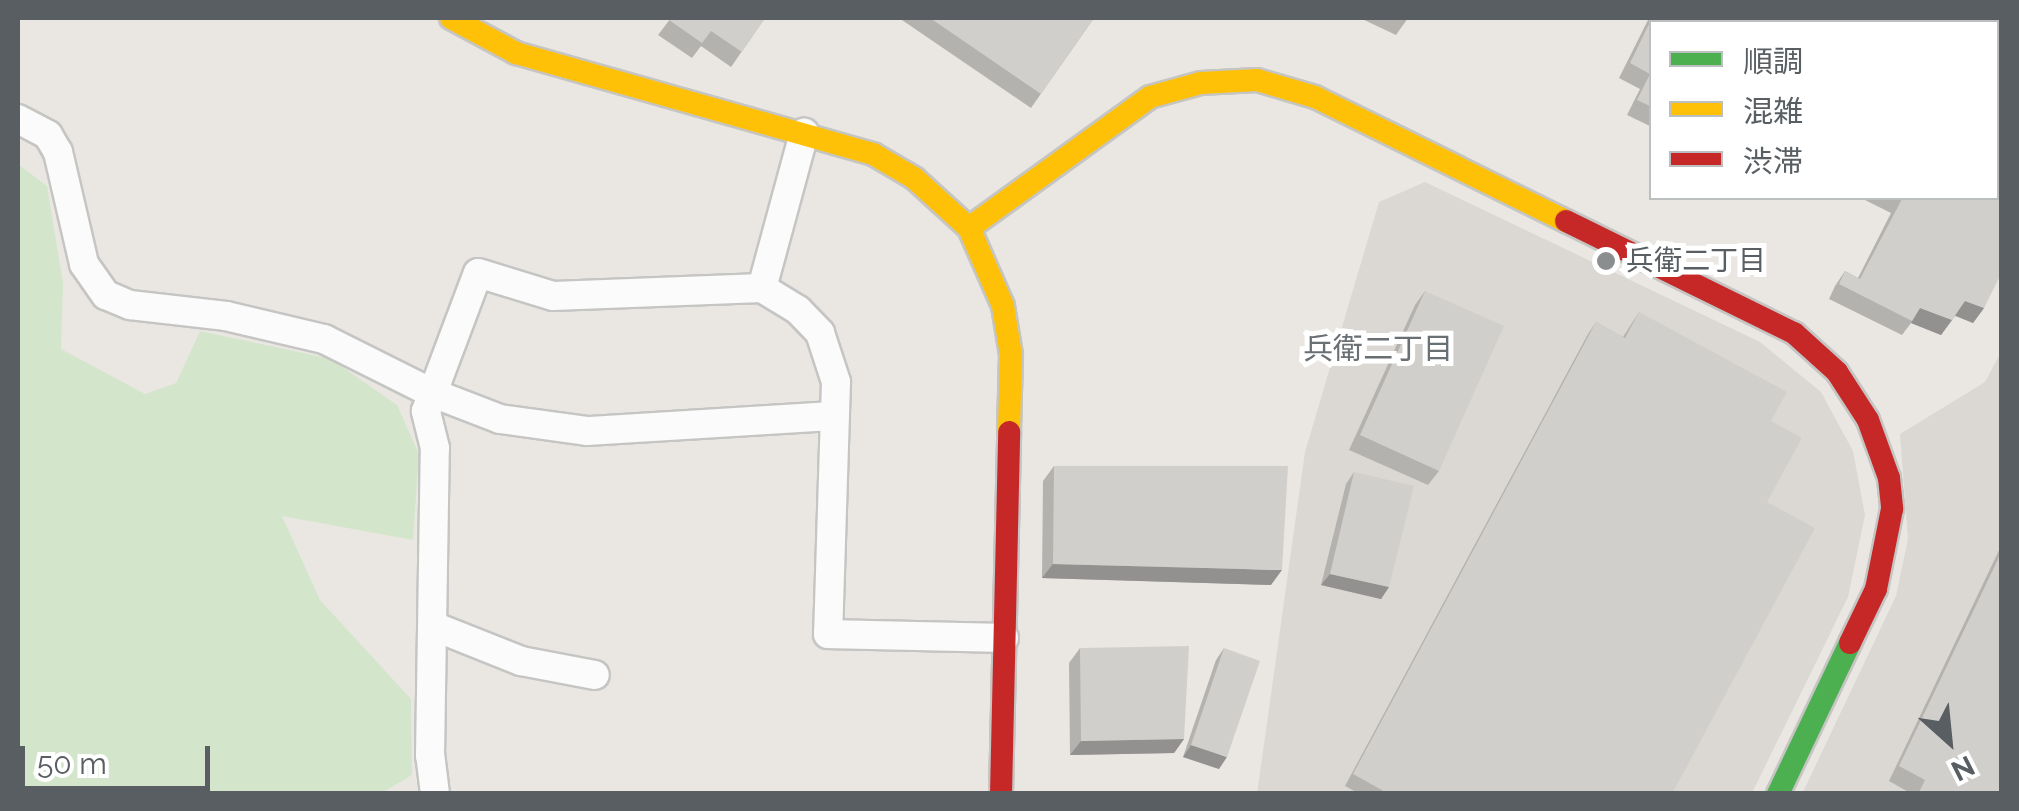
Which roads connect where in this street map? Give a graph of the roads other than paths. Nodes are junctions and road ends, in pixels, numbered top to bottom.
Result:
1 (450, 18) edge
2 (18, 119) edge
3 (804, 133) junction
4 (969, 228) junction
5 (762, 288) junction
6 (430, 392) junction
7 (835, 416) junction
8 (433, 626) junction
9 (1004, 638) junction
10 (595, 675) dead end
11 (435, 794) edge
12 (1001, 794) edge
13 (1778, 794) edge

1 - 3 street
2 - 6 street
3 - 4 street
3 - 5 street
4 - 9 street
4 - 13 street
5 - 6 street
5 - 7 street
6 - 7 street
6 - 8 street
7 - 9 street
8 - 10 street
8 - 11 street
9 - 12 street

